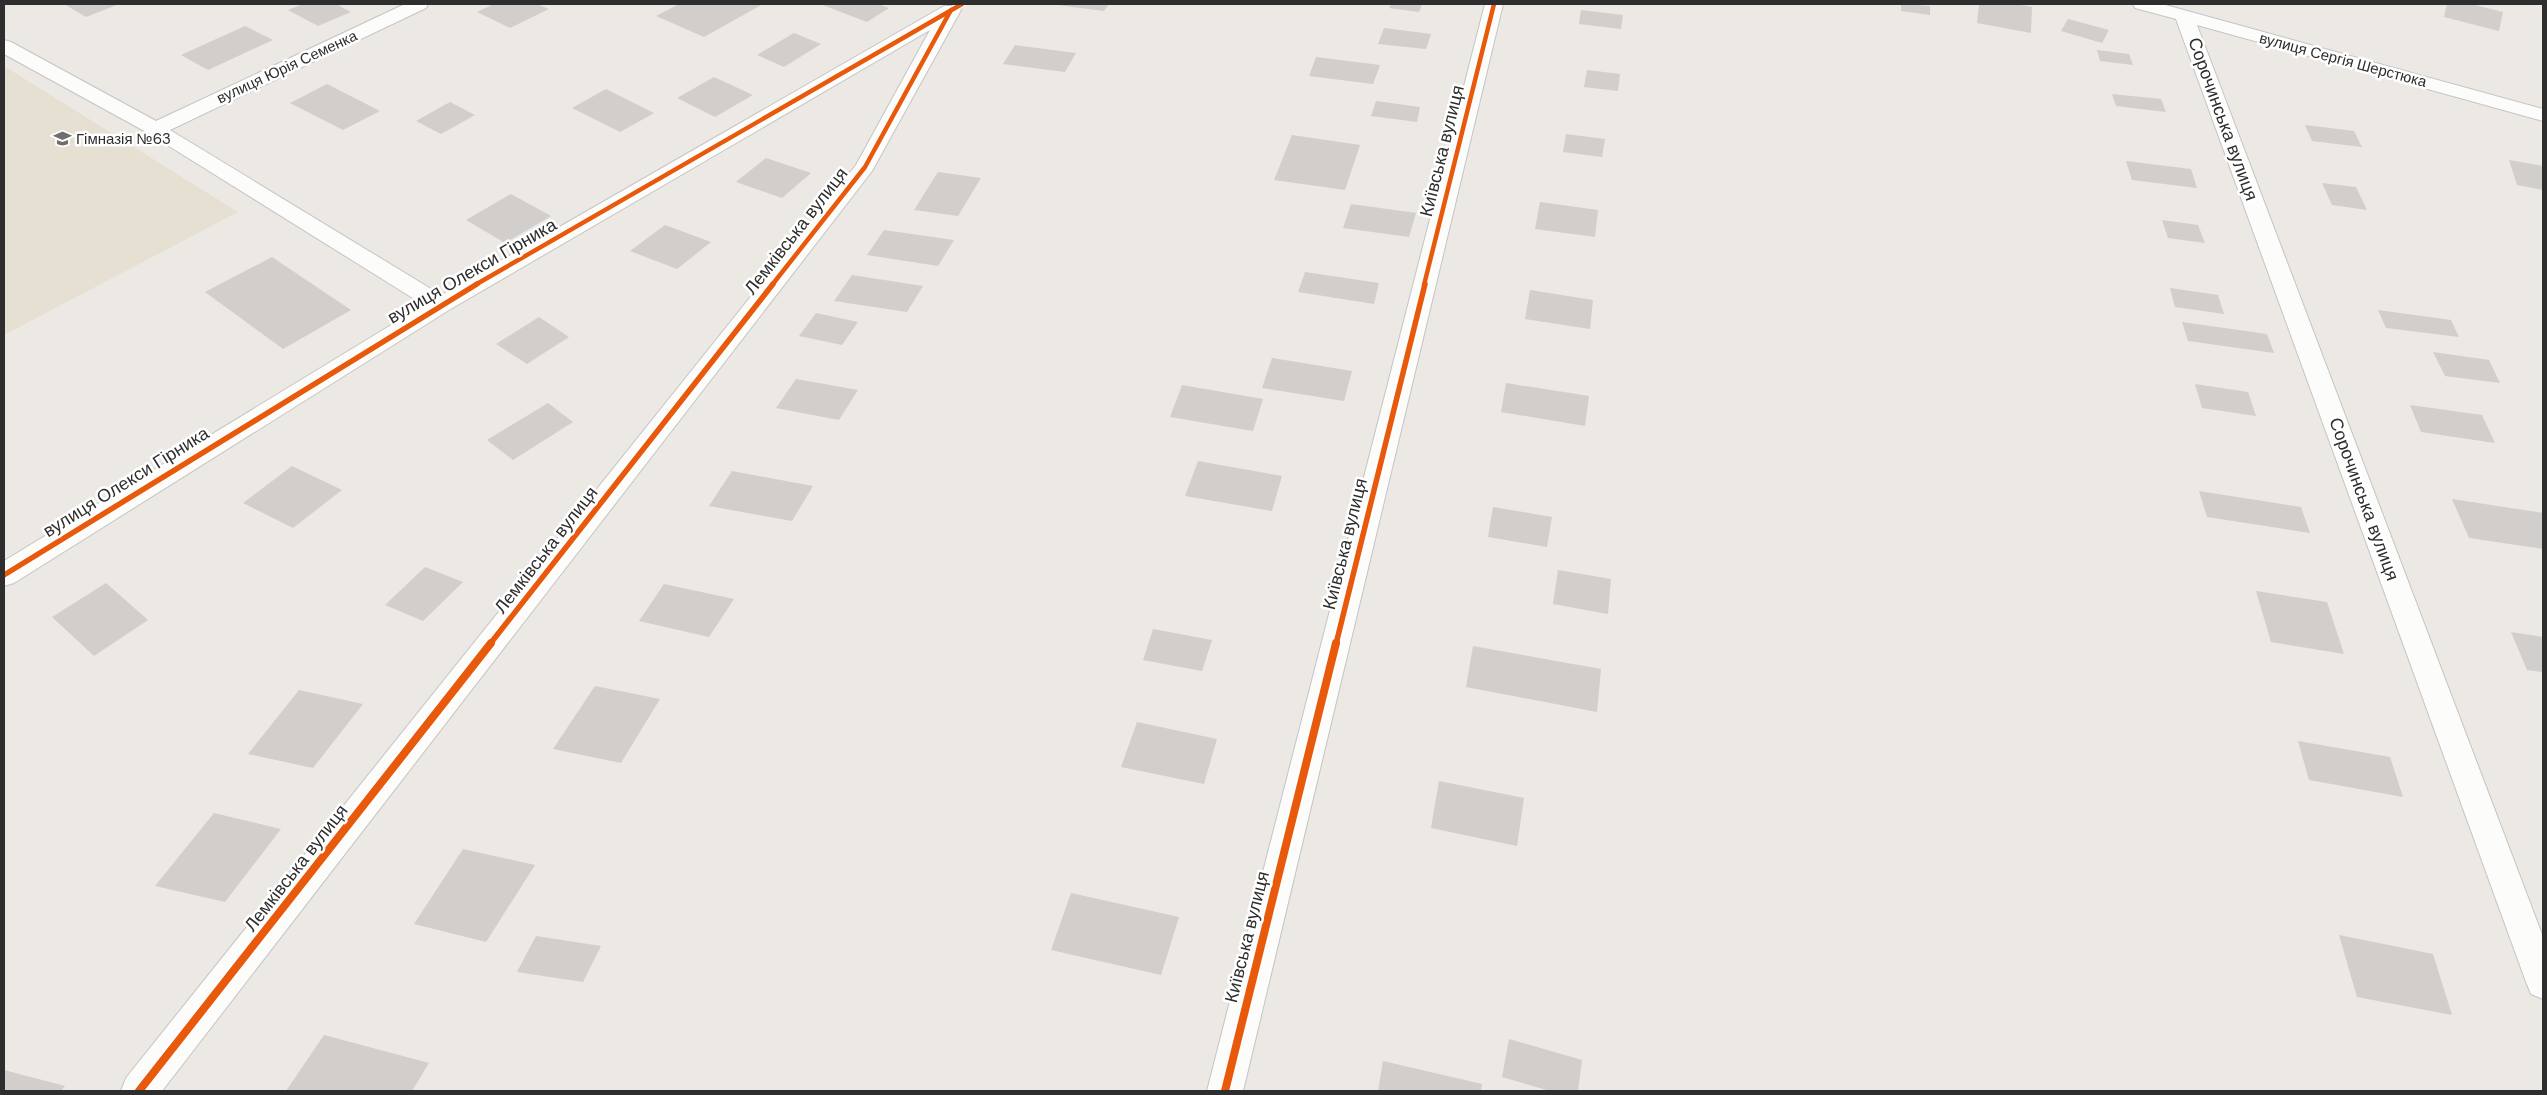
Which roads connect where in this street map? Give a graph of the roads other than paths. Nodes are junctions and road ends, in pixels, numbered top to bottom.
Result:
1 (419, 4) edge
2 (1494, 4) edge
3 (2142, 4) edge
4 (957, 7) edge
5 (2184, 16) junction
6 (4, 46) edge
7 (2543, 115) edge
8 (155, 129) junction
9 (441, 305) junction
10 (4, 575) edge
11 (2543, 982) edge
12 (139, 1091) edge
13 (1225, 1091) edge

1 - 8 street, вулиця Юрія Семенка
2 - 13 street, Київська вулиця
3 - 5 street, вулиця Сергія Шерстюка
4 - 9 street, вулиця Олекси Гірника
4 - 12 street, Лемківська вулиця
5 - 7 street, вулиця Сергія Шерстюка
5 - 11 street, Сорочинська вулиця
6 - 8 street
8 - 9 street
9 - 10 street, вулиця Олекси Гірника

